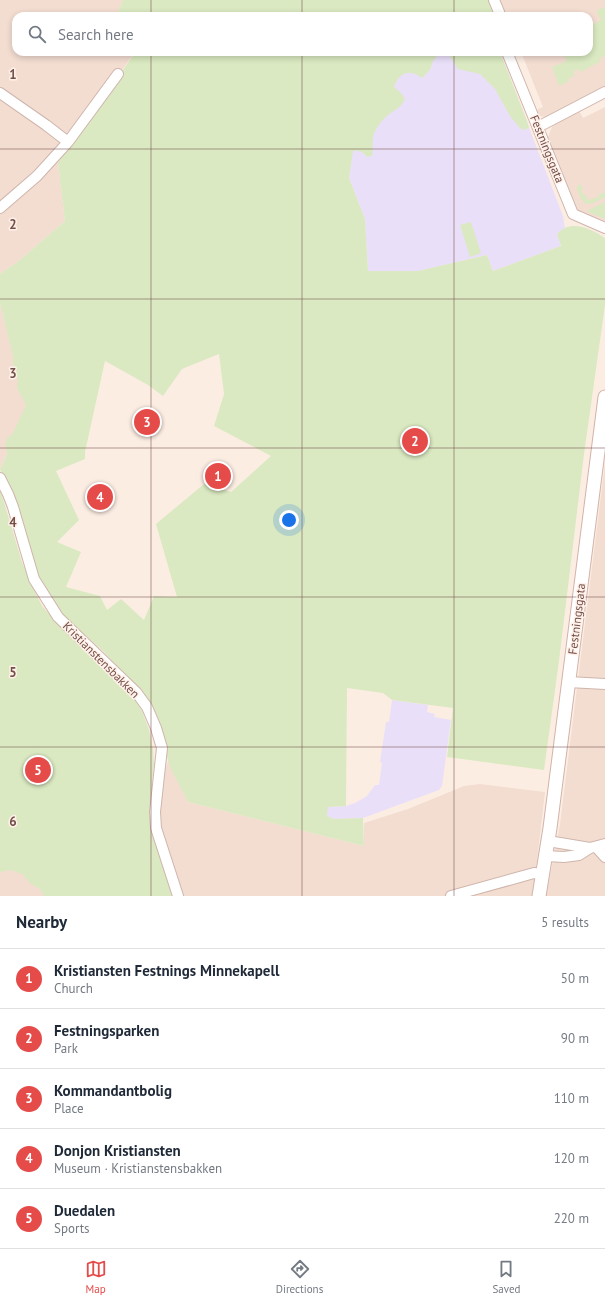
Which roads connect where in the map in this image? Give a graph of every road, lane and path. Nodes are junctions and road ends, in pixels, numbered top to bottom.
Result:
1 (494, 0) edge
2 (499, 12) edge
3 (509, 56) edge
4 (118, 74) dead end
5 (605, 92) edge
6 (0, 93) edge
7 (538, 127) junction
8 (68, 142) junction
9 (0, 208) edge
10 (605, 228) edge
11 (605, 397) edge
12 (602, 453) edge
13 (0, 478) edge
14 (568, 682) junction
15 (605, 684) edge
16 (548, 841) junction
17 (597, 847) edge
18 (546, 856) junction
19 (605, 858) edge
20 (543, 874) junction
21 (178, 896) edge
22 (450, 896) edge
23 (539, 896) edge

1 - 2 street
3 - 7 street, Festningsgata
4 - 8 street
5 - 7 street
6 - 8 street
7 - 10 street, Festningsgata
8 - 9 street
11 - 12 main road, Festningsgata
12 - 14 main road, Festningsgata
13 - 21 street, Kristianstensbakken
14 - 15 street
14 - 16 main road, Festningsgata
16 - 17 street
16 - 18 main road, Festningsgata
17 - 18 street
17 - 19 street
18 - 20 main road, Festningsgata
20 - 22 street
20 - 23 main road, Festningsgata

